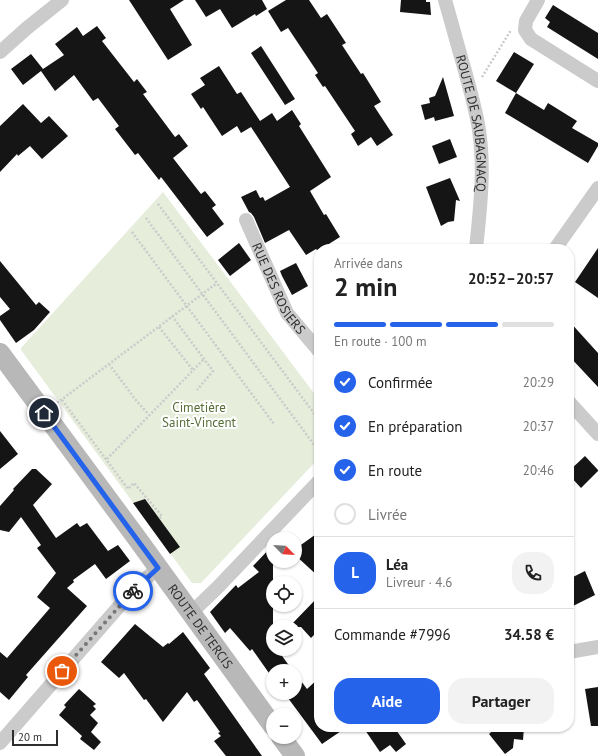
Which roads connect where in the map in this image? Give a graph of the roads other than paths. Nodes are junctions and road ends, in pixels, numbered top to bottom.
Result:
1 (61, 0) edge
2 (445, 0) edge
3 (538, 0) edge
4 (0, 52) edge
5 (598, 81) edge
6 (598, 188) edge
7 (246, 220) dead end
8 (477, 244) edge
9 (559, 244) edge
10 (314, 345) edge
11 (0, 353) edge
12 (574, 408) edge
13 (598, 434) edge
14 (314, 486) edge
15 (158, 568) junction
16 (191, 613) junction
17 (598, 647) edge
18 (574, 651) edge
19 (266, 716) edge
20 (0, 743) edge
21 (286, 744) edge
22 (295, 756) edge

1 - 4 street
2 - 8 street, ROUTE DE SAUBAGNACQ
3 - 5 street
6 - 9 street
7 - 10 street, RUE DES ROSIERS
11 - 15 main road, ROUTE DE TERCIS
12 - 13 street
14 - 16 street
15 - 16 main road, ROUTE DE TERCIS
15 - 20 street
16 - 19 main road, ROUTE DE TERCIS
17 - 18 street
21 - 22 main road

